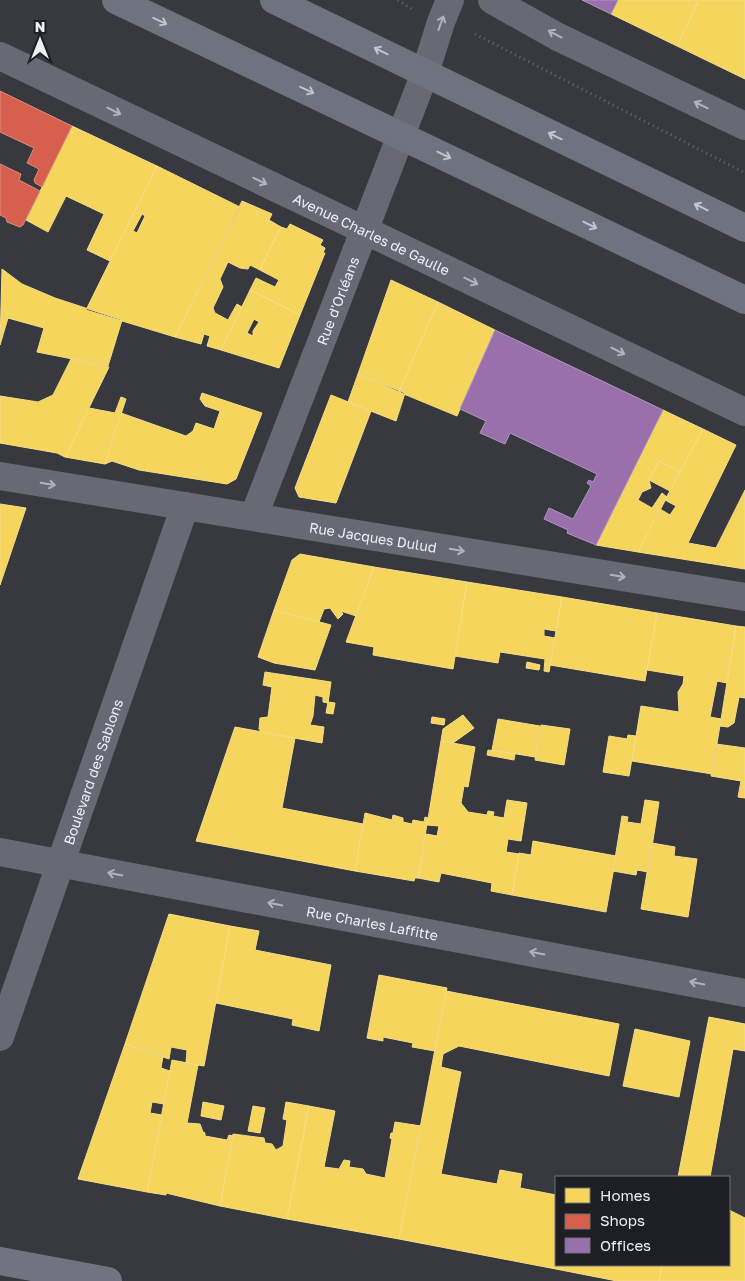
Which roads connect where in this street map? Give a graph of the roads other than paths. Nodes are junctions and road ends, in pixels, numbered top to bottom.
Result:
1 (116, 0) edge
2 (274, 0) edge
3 (450, 0) edge
4 (492, 0) edge
5 (0, 56) edge
6 (425, 73) junction
7 (745, 126) edge
8 (400, 134) junction
9 (745, 228) edge
10 (364, 231) junction
11 (745, 300) edge
12 (745, 412) edge
13 (0, 476) edge
14 (185, 506) junction
15 (254, 516) junction
16 (745, 597) edge
17 (0, 852) edge
18 (60, 863) junction
19 (745, 992) edge
20 (0, 1037) edge
21 (0, 1261) edge
22 (108, 1281) edge

1 -> 8 main road
6 -> 2 main road
6 -> 3 street, Rue d'Orléans
7 -> 4 street
5 -> 10 street, Avenue Charles de Gaulle
6 - 8 street, Rue d'Orléans
9 -> 6 main road
8 - 10 street, Rue d'Orléans
8 -> 11 main road
10 -> 12 street, Avenue Charles de Gaulle
10 - 15 street, Rue d'Orléans
13 -> 14 street, Rue Jacques Dulud
14 - 15 street, Rue Jacques Dulud
14 - 18 street, Boulevard des Sablons
15 -> 16 street, Rue Jacques Dulud
17 - 18 street, Rue Charles Laffitte
19 -> 18 street, Rue Charles Laffitte
18 - 20 street, Boulevard des Sablons
21 - 22 main road

